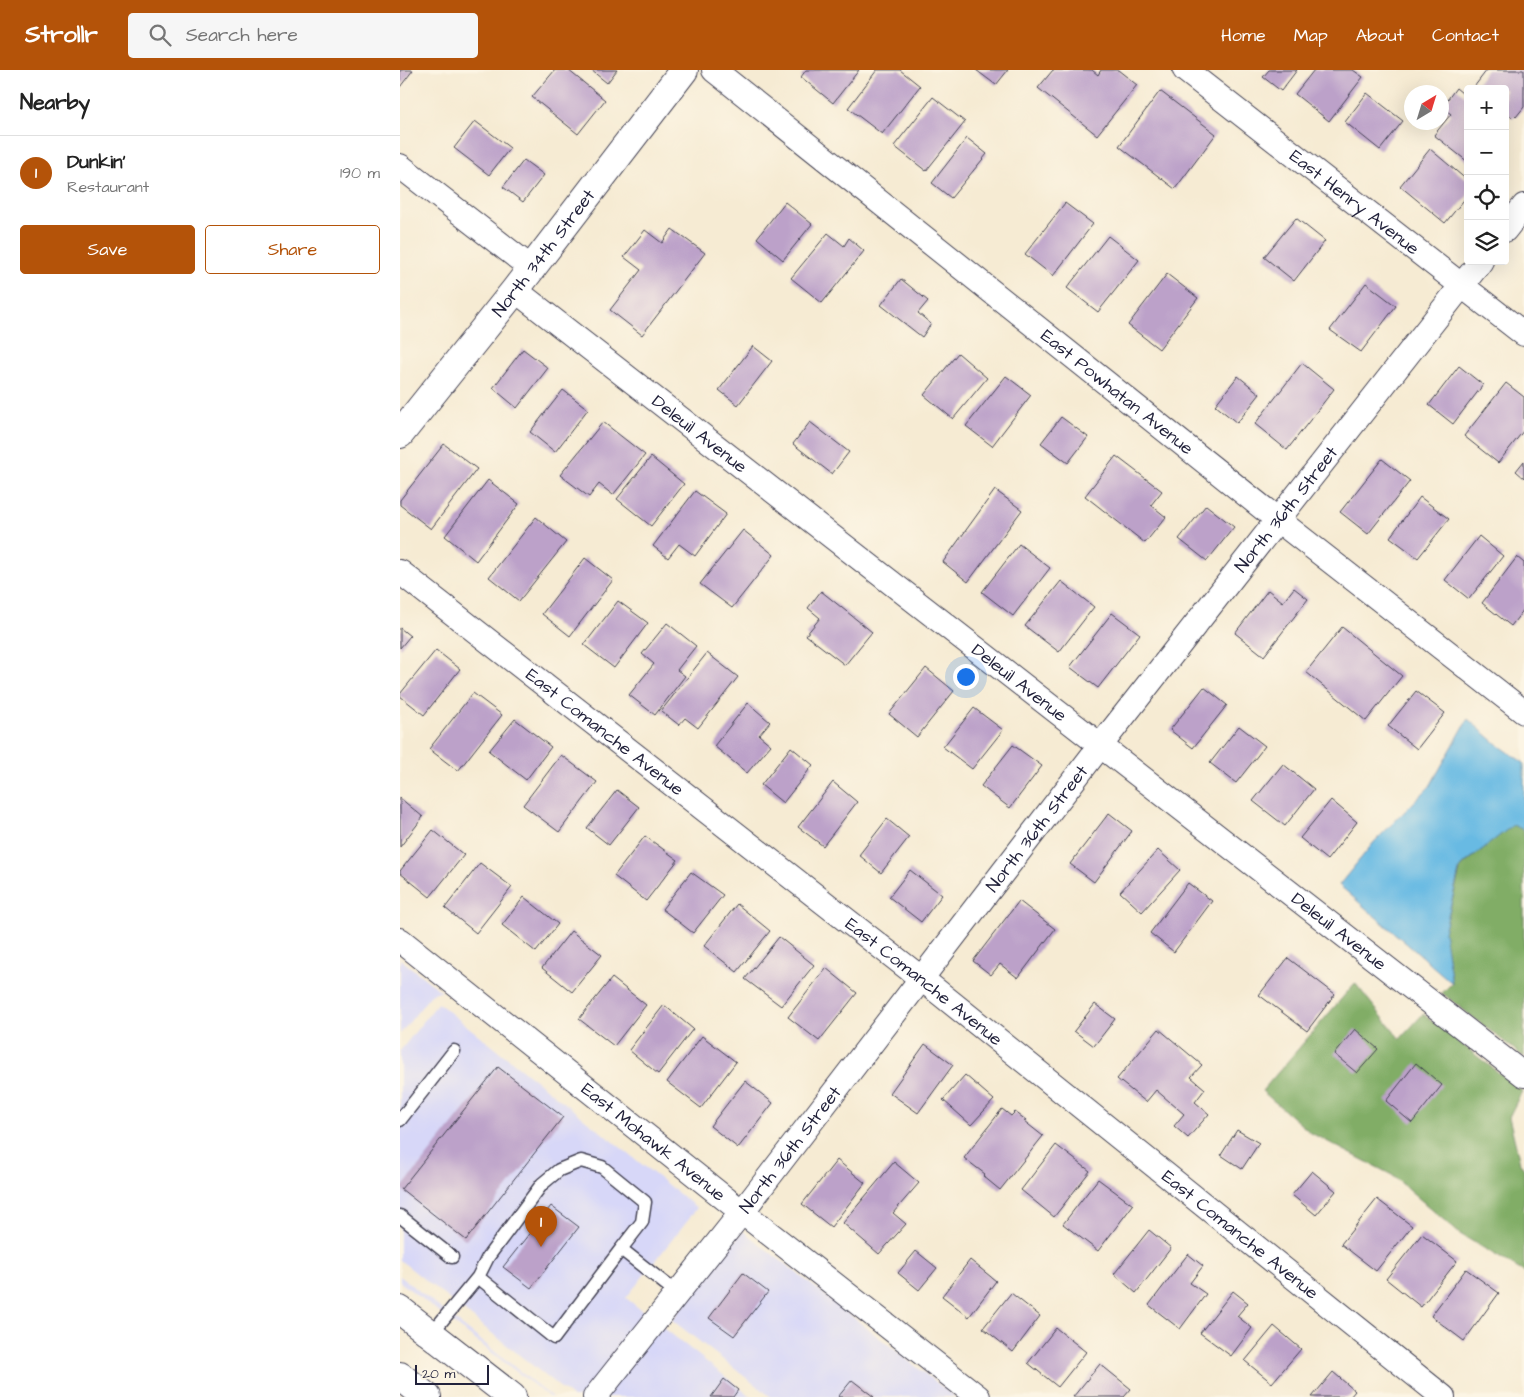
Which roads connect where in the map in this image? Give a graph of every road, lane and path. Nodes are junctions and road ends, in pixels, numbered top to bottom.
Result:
1 (684, 70) edge
2 (714, 70) edge
3 (1185, 70) edge
4 (400, 166) edge
5 (1524, 206) edge
6 (1509, 225) edge
7 (1478, 265) edge
8 (523, 279) junction
9 (1462, 286) junction
10 (1524, 334) edge
11 (400, 434) edge
12 (1278, 520) junction
13 (400, 572) edge
14 (1524, 712) edge
15 (1100, 746) junction
16 (400, 940) edge
17 (922, 979) junction
18 (454, 1051) dead end
19 (1524, 1074) edge
20 (400, 1120) edge
21 (742, 1212) junction
22 (400, 1216) edge
23 (621, 1249) junction
24 (452, 1257) dead end
25 (478, 1277) junction
26 (677, 1293) junction
27 (400, 1310) edge
28 (431, 1334) junction
29 (400, 1376) edge
30 (427, 1397) edge
31 (512, 1397) edge
32 (595, 1397) edge
33 (978, 1397) edge
34 (1443, 1397) edge

1 - 8 street, North 34th Street
2 - 12 street, East Powhatan Avenue
3 - 9 street, East Henry Avenue
4 - 8 street, Deleuil Avenue
5 - 6 street
7 - 9 street, North 36th Street
8 - 11 street, North 34th Street
8 - 15 street, Deleuil Avenue
9 - 10 street, East Henry Avenue
9 - 12 street, North 36th Street
12 - 14 street, East Powhatan Avenue
12 - 15 street, North 36th Street
13 - 17 street, East Comanche Avenue
15 - 17 street, North 36th Street
15 - 19 street, Deleuil Avenue
16 - 21 street, East Mohawk Avenue
17 - 21 street, North 36th Street
17 - 34 street, East Comanche Avenue
18 - 20 lane
21 - 26 street, North 36th Street
21 - 33 street, East Mohawk Avenue
22 - 24 lane
23 - 25 lane
23 - 25 lane
23 - 26 lane
25 - 28 lane
26 - 32 street, North 36th Street
27 - 28 street
28 - 31 street
29 - 30 street

